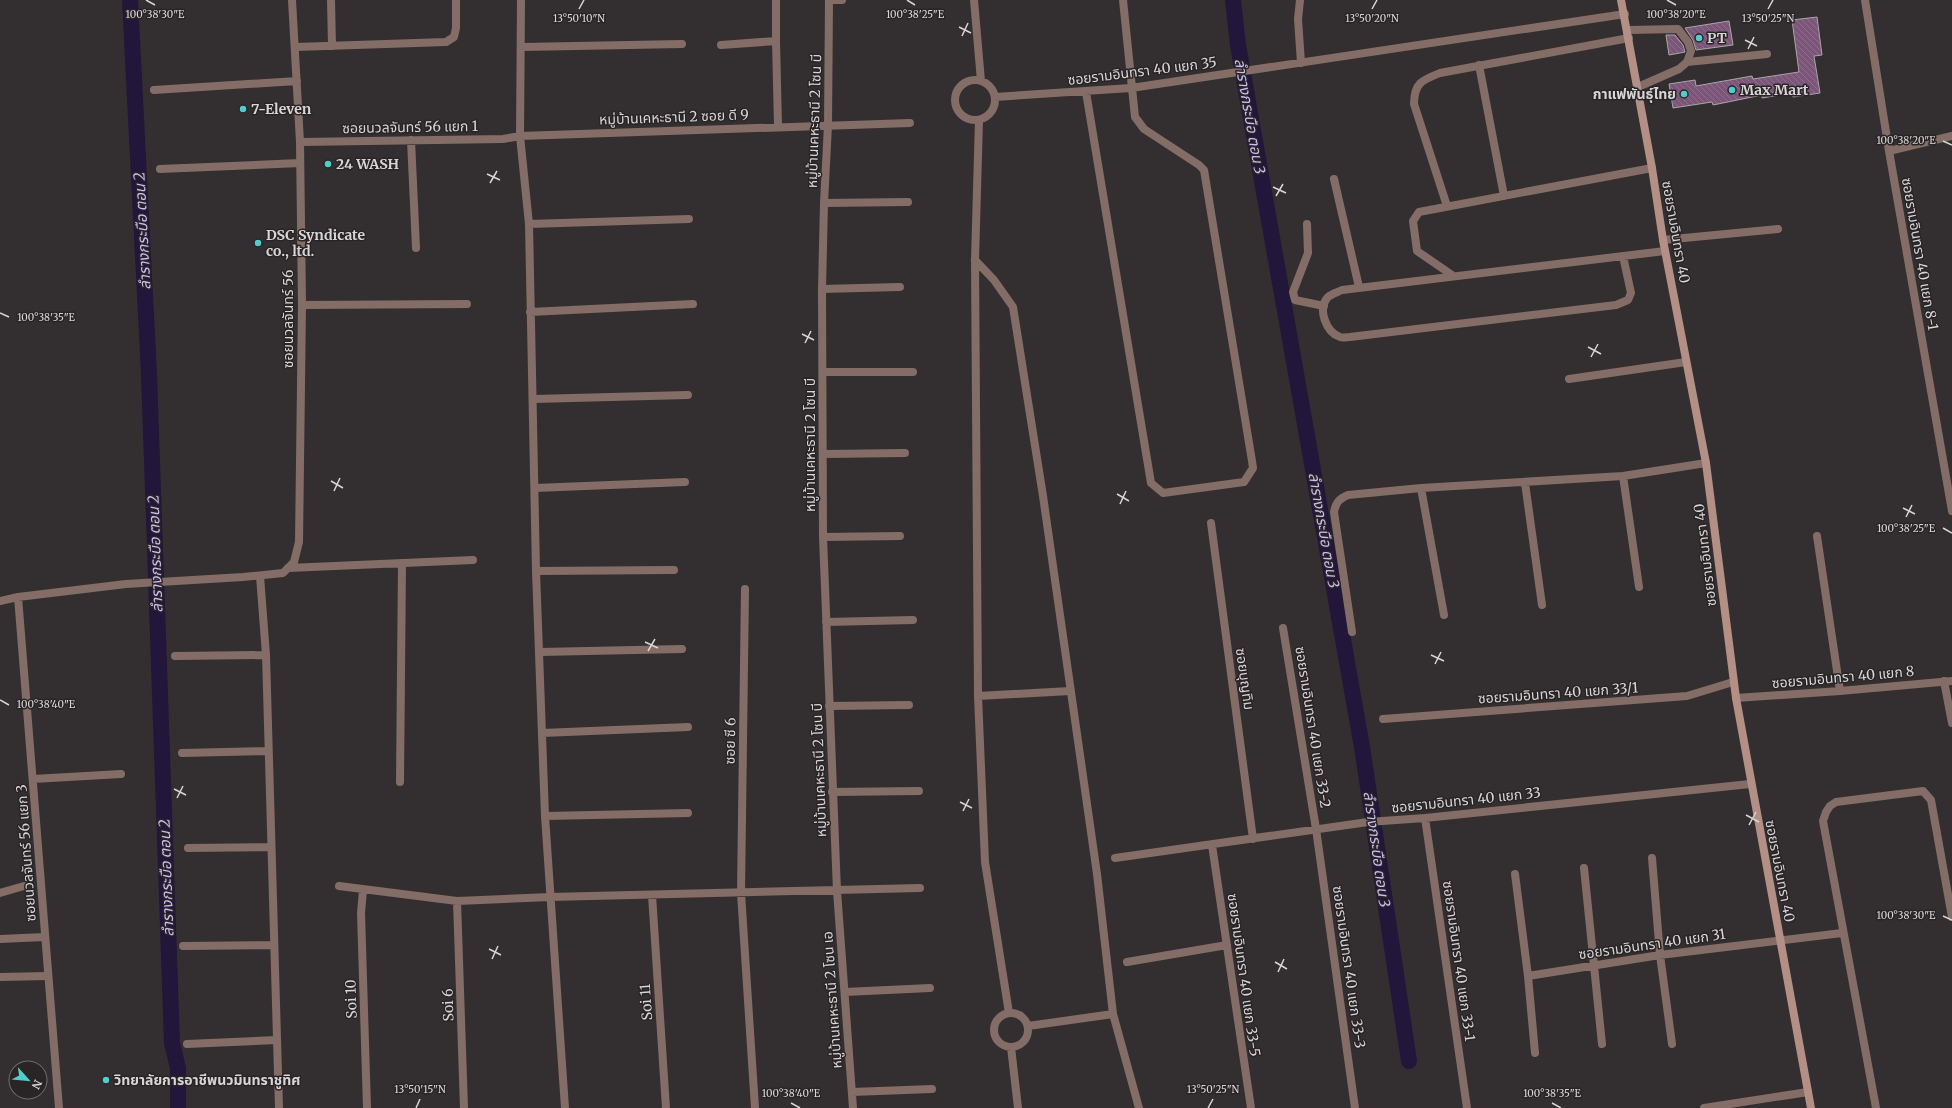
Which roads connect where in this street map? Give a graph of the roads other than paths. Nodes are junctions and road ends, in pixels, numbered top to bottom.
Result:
1 (292, 0) edge
2 (331, 0) edge
3 (456, 0) edge
4 (521, 0) edge
5 (776, 0) edge
6 (829, 0) edge
7 (842, 0) edge
8 (974, 0) edge
9 (1123, 0) edge
10 (1300, 0) edge
11 (1622, 0) edge
12 (1865, 0) edge
13 (1625, 14) junction
14 (1629, 34) junction
15 (776, 41) junction
16 (682, 44) dead end
17 (721, 45) dead end
18 (332, 46) junction
19 (295, 47) junction
20 (522, 47) junction
21 (1767, 54) dead end
22 (1687, 62) junction
23 (1301, 63) junction
24 (1479, 65) junction
25 (297, 81) junction
26 (981, 81) junction
27 (1638, 87) junction
28 (1131, 88) junction
29 (154, 90) dead end
30 (1086, 92) junction
31 (995, 97) junction
32 (979, 120) junction
33 (910, 123) dead end
34 (828, 124) junction
35 (778, 126) junction
36 (520, 136) junction
37 (1952, 136) edge
38 (411, 140) junction
39 (300, 142) junction
40 (1889, 151) junction
41 (300, 163) junction
42 (1652, 168) junction
43 (160, 169) dead end
44 (1334, 179) dead end
45 (1504, 196) junction
46 (908, 202) dead end
47 (824, 203) junction
48 (1447, 206) junction
49 (689, 219) dead end
50 (529, 224) junction
51 (1306, 224) dead end
52 (1778, 229) dead end
53 (1663, 240) junction
54 (416, 248) dead end
55 (1665, 251) junction
56 (1623, 256) junction
57 (975, 260) junction
58 (1452, 275) junction
59 (900, 287) dead end
60 (1359, 287) junction
61 (822, 289) junction
62 (467, 304) dead end
63 (694, 304) dead end
64 (302, 305) junction
65 (1324, 306) junction
66 (530, 312) junction
67 (1686, 362) junction
68 (823, 372) junction
69 (913, 372) dead end
70 (1569, 379) dead end
71 (688, 395) dead end
72 (534, 399) junction
73 (905, 453) dead end
74 (823, 454) junction
75 (1706, 463) junction
76 (1623, 476) junction
77 (685, 482) dead end
78 (1525, 483) junction
79 (535, 488) junction
80 (1421, 488) junction
81 (1952, 512) edge
82 (1211, 523) dead end
83 (900, 536) dead end
84 (1817, 536) dead end
85 (823, 537) junction
86 (473, 560) dead end
87 (402, 563) junction
88 (288, 568) junction
89 (674, 570) dead end
90 (536, 572) junction
91 (260, 576) junction
92 (1639, 587) dead end
93 (745, 589) dead end
94 (18, 597) junction
95 (0, 601) edge
96 (1542, 605) dead end
97 (1444, 615) dead end
98 (914, 620) dead end
99 (826, 622) junction
100 (1284, 628) dead end
101 (1352, 632) dead end
102 (682, 648) dead end
103 (540, 652) junction
104 (176, 656) dead end
105 (266, 656) junction
106 (1948, 681) edge
107 (1733, 682) junction
108 (1070, 691) junction
109 (1840, 691) junction
110 (978, 696) junction
111 (1736, 698) junction
112 (909, 705) dead end
113 (829, 706) junction
114 (1383, 719) dead end
115 (1952, 723) edge
116 (688, 727) dead end
117 (542, 733) junction
118 (267, 751) junction
119 (182, 753) dead end
120 (121, 774) dead end
121 (33, 779) junction
122 (400, 782) dead end
123 (1750, 784) junction
124 (919, 791) dead end
125 (832, 792) junction
126 (688, 813) dead end
127 (545, 816) junction
128 (1425, 818) junction
129 (1316, 829) junction
130 (1253, 839) junction
131 (1212, 845) junction
132 (272, 847) junction
133 (188, 848) dead end
134 (1115, 858) dead end
135 (1652, 858) dead end
136 (1584, 868) dead end
137 (1515, 874) dead end
138 (24, 886) dead end
139 (340, 886) dead end
140 (920, 888) dead end
141 (364, 890) junction
142 (837, 891) junction
143 (0, 893) edge
144 (741, 893) junction
145 (652, 895) junction
146 (550, 897) junction
147 (457, 902) junction
148 (1952, 918) edge
149 (1842, 933) junction
150 (45, 937) junction
151 (0, 939) edge
152 (1780, 939) junction
153 (273, 945) junction
154 (1227, 945) junction
155 (183, 946) dead end
156 (1660, 955) junction
157 (1127, 962) dead end
158 (1594, 966) junction
159 (48, 976) junction
160 (1528, 976) junction
161 (0, 977) edge
162 (930, 988) dead end
163 (845, 992) junction
164 (1009, 1013) junction
165 (1113, 1014) junction
166 (1028, 1026) junction
167 (277, 1040) junction
168 (187, 1044) dead end
169 (1602, 1044) dead end
170 (1672, 1044) dead end
171 (1011, 1047) junction
172 (1536, 1053) dead end
173 (932, 1089) dead end
174 (852, 1092) junction
175 (1808, 1092) junction
176 (59, 1108) edge
177 (279, 1108) edge
178 (367, 1108) edge
179 (464, 1108) edge
180 (565, 1108) edge
181 (666, 1108) edge
182 (754, 1108) edge
183 (853, 1108) edge
184 (1018, 1108) edge
185 (1139, 1108) edge
186 (1251, 1108) edge
187 (1355, 1108) edge
188 (1466, 1108) edge
189 (1704, 1108) edge
190 (1811, 1108) edge
191 (1876, 1108) edge

1 - 19 street, ซอยนวลจันทร์ 56
2 - 18 street
3 - 18 street
4 - 20 street
5 - 15 street
6 - 7 street
6 - 34 street, หมู่บ้านเคหะธานี 2 โซน บี
8 - 26 street
9 - 28 street
10 - 23 street
11 - 13 street, ซอยรามอินทรา 40
12 - 40 street, ซอยรามอินทรา 40 แยก 8-1
13 - 14 street, ซอยรามอินทรา 40
13 - 23 street, ซอยรามอินทรา 40 แยก 35
14 - 22 street
14 - 24 street
14 - 27 street, ซอยรามอินทรา 40
15 - 17 street
15 - 35 street
16 - 20 street
18 - 19 street
19 - 25 street, ซอยนวลจันทร์ 56
20 - 36 street
21 - 22 street
22 - 27 street
23 - 28 street, ซอยรามอินทรา 40 แยก 35
24 - 45 street
24 - 48 street
25 - 29 street
25 - 39 street, ซอยนวลจันทร์ 56
26 - 31 street
26 - 32 street
27 - 42 street, ซอยรามอินทรา 40
28 - 30 street, ซอยรามอินทรา 40 แยก 35
28 - 30 street
30 - 31 street, ซอยรามอินทรา 40 แยก 35
31 - 32 street
32 - 57 street
33 - 34 street, หมู่บ้านเคหะธานี 2 ซอย ดี 9
34 - 35 street, หมู่บ้านเคหะธานี 2 ซอย ดี 9
34 - 47 street, หมู่บ้านเคหะธานี 2 โซน บี
35 - 36 street, หมู่บ้านเคหะธานี 2 ซอย ดี 9
36 - 38 street, ซอยนวลจันทร์ 56 แยก 1
36 - 50 street
37 - 40 street
38 - 39 street, ซอยนวลจันทร์ 56 แยก 1
38 - 54 street
39 - 41 street, ซอยนวลจันทร์ 56
40 - 81 street, ซอยรามอินทรา 40 แยก 8-1
41 - 43 street
41 - 64 street, ซอยนวลจันทร์ 56
42 - 45 street
42 - 53 street, ซอยรามอินทรา 40
44 - 60 street
45 - 48 street
46 - 47 street
47 - 61 street, หมู่บ้านเคหะธานี 2 โซน บี
48 - 58 street
49 - 50 street
50 - 66 street
51 - 65 street
52 - 53 street
53 - 55 street, ซอยรามอินทรา 40
55 - 56 street
55 - 67 street, ซอยรามอินทรา 40
56 - 58 street
56 - 65 street
57 - 108 street
57 - 110 street
58 - 60 street
59 - 61 street
60 - 65 street
61 - 68 street, หมู่บ้านเคหะธานี 2 โซน บี
62 - 64 street
63 - 66 street
64 - 88 street, ซอยนวลจันทร์ 56
66 - 72 street
67 - 70 street
67 - 75 street, ซอยรามอินทรา 40
68 - 69 street
68 - 74 street, หมู่บ้านเคหะธานี 2 โซน บี
71 - 72 street
72 - 79 street
73 - 74 street
74 - 85 street, หมู่บ้านเคหะธานี 2 โซน บี
75 - 76 street
75 - 107 street, ซอยรามอินทรา 40
76 - 78 street
76 - 92 street
77 - 79 street
78 - 80 street
78 - 96 street
79 - 90 street
80 - 97 street
80 - 101 street
82 - 130 street, ซอยบุญทิม
83 - 85 street
84 - 109 street
85 - 99 street, หมู่บ้านเคหะธานี 2 โซน บี
86 - 87 street
87 - 88 street
87 - 122 street
88 - 91 street
89 - 90 street
90 - 103 street
91 - 94 street
91 - 105 street
93 - 144 street, ซอย ซี 6
94 - 95 street
94 - 121 street, ซอยนวลจันทร์ 56 แยก 3
98 - 99 street
99 - 113 street, หมู่บ้านเคหะธานี 2 โซน บี
100 - 129 street, ซอยรามอินทรา 40 แยก 33-2
102 - 103 street
103 - 117 street
104 - 105 street
105 - 118 street
106 - 109 street, ซอยรามอินทรา 40 แยก 8
106 - 115 street
107 - 111 street, ซอยรามอินทรา 40
107 - 114 street, ซอยรามอินทรา 40 แยก 33/1
108 - 110 street
108 - 165 street
109 - 111 street, ซอยรามอินทรา 40 แยก 8
110 - 164 street
111 - 123 street, ซอยรามอินทรา 40
112 - 113 street
113 - 125 street, หมู่บ้านเคหะธานี 2 โซน บี
116 - 117 street
117 - 127 street
118 - 119 street
118 - 132 street
120 - 121 street
121 - 150 street, ซอยนวลจันทร์ 56 แยก 3
123 - 128 street, ซอยรามอินทรา 40 แยก 33
123 - 152 street, ซอยรามอินทรา 40
124 - 125 street
125 - 142 street, หมู่บ้านเคหะธานี 2 โซน บี
126 - 127 street
127 - 146 street
128 - 129 street, ซอยรามอินทรา 40 แยก 33
128 - 188 street, ซอยรามอินทรา 40 แยก 33-1
129 - 130 street, ซอยรามอินทรา 40 แยก 33
129 - 187 street, ซอยรามอินทรา 40 แยก 33-3
130 - 131 street, ซอยรามอินทรา 40 แยก 33
131 - 134 street, ซอยรามอินทรา 40 แยก 33
131 - 154 street, ซอยรามอินทรา 40 แยก 33-5
132 - 133 street
132 - 153 street
135 - 156 street
136 - 158 street
137 - 160 street
138 - 143 street
139 - 141 street
140 - 142 street
141 - 147 street
141 - 178 street, Soi 10
142 - 144 street
142 - 163 street, หมู่บ้านเคหะธานี 2 โซน เอ
144 - 145 street
144 - 182 street, ซอย ซี 6
145 - 146 street
145 - 181 street, Soi 11
146 - 147 street
146 - 180 street
147 - 179 street, Soi 6
148 - 149 street
149 - 152 street, ซอยรามอินทรา 40 แยก 31
149 - 191 street
150 - 151 street
150 - 159 street, ซอยนวลจันทร์ 56 แยก 3
152 - 156 street, ซอยรามอินทรา 40 แยก 31
152 - 175 street, ซอยรามอินทรา 40
153 - 155 street
153 - 167 street
154 - 157 street
154 - 186 street, ซอยรามอินทรา 40 แยก 33-5
156 - 158 street, ซอยรามอินทรา 40 แยก 31
156 - 170 street
158 - 160 street, ซอยรามอินทรา 40 แยก 31
158 - 169 street
159 - 161 street
159 - 176 street, ซอยนวลจันทร์ 56 แยก 3
160 - 172 street
162 - 163 street
163 - 174 street, หมู่บ้านเคหะธานี 2 โซน เอ
164 - 166 street
164 - 171 street
165 - 166 street
165 - 185 street
166 - 171 street
167 - 168 street
167 - 177 street
171 - 184 street
173 - 174 street
174 - 183 street, หมู่บ้านเคหะธานี 2 โซน เอ
175 - 189 street
175 - 190 street, ซอยรามอินทรา 40

